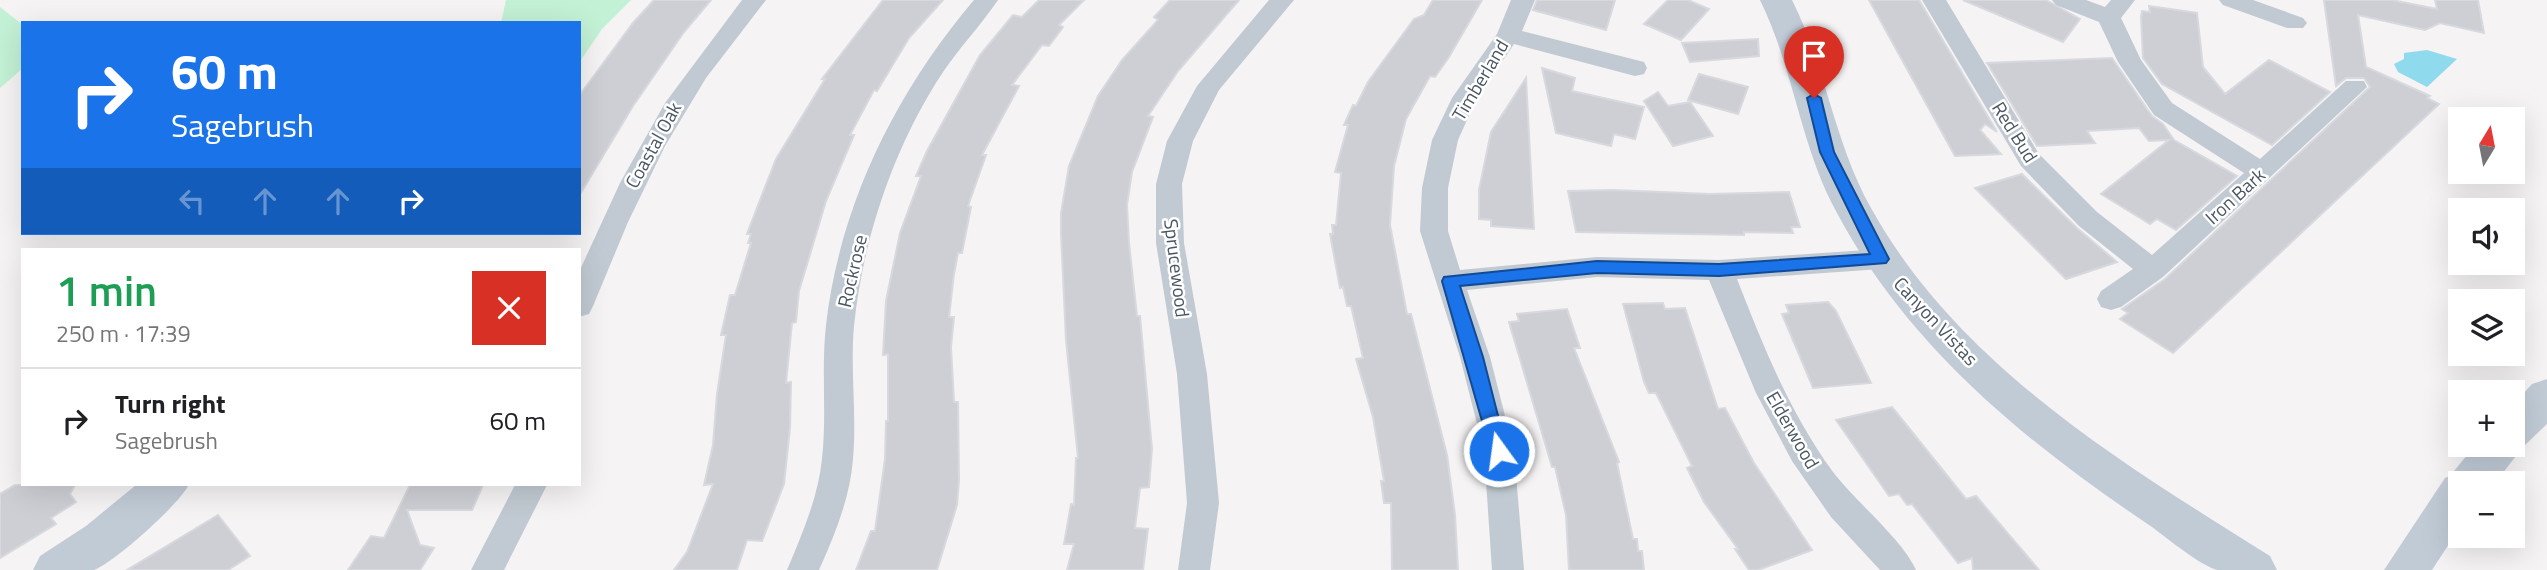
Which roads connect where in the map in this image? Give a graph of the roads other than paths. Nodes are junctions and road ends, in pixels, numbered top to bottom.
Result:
1 (754, 0) edge
2 (986, 0) edge
3 (1282, 0) edge
4 (1523, 0) edge
5 (1776, 0) edge
6 (1934, 0) edge
7 (2064, 0) edge
8 (2231, 0) edge
9 (2116, 8) edge
10 (2295, 23) dead end
11 (1508, 35) junction
12 (1635, 68) dead end
13 (2356, 87) dead end
14 (2261, 172) junction
15 (1881, 259) junction
16 (1719, 270) junction
17 (2153, 270) junction
18 (1450, 281) junction
19 (2111, 299) dead end
20 (581, 301) edge
21 (2547, 396) edge
22 (2525, 420) edge
23 (2491, 457) edge
24 (2479, 471) edge
25 (166, 486) edge
26 (530, 486) edge
27 (2448, 509) edge
28 (55, 570) edge
29 (488, 570) edge
30 (803, 570) edge
31 (1194, 570) edge
32 (1508, 570) edge
33 (1900, 570) edge
34 (2254, 570) edge
35 (2407, 570) edge

1 - 20 street, Coastal Oak
2 - 30 street, Rockrose
3 - 31 street, Sprucewood
4 - 11 street, Timberland
5 - 15 street, Canyon Vistas
6 - 17 street, Red Bud
7 - 9 street
8 - 10 street
9 - 14 street
11 - 12 street
11 - 18 street, Timberland
13 - 14 street, Iron Bark
14 - 17 street, Iron Bark
15 - 16 street
15 - 34 street, Canyon Vistas
16 - 18 street
16 - 33 street, Elderwood
17 - 19 street, Iron Bark
18 - 32 street, Timberland
21 - 22 street
23 - 24 street
25 - 28 street
26 - 29 street
27 - 35 street

